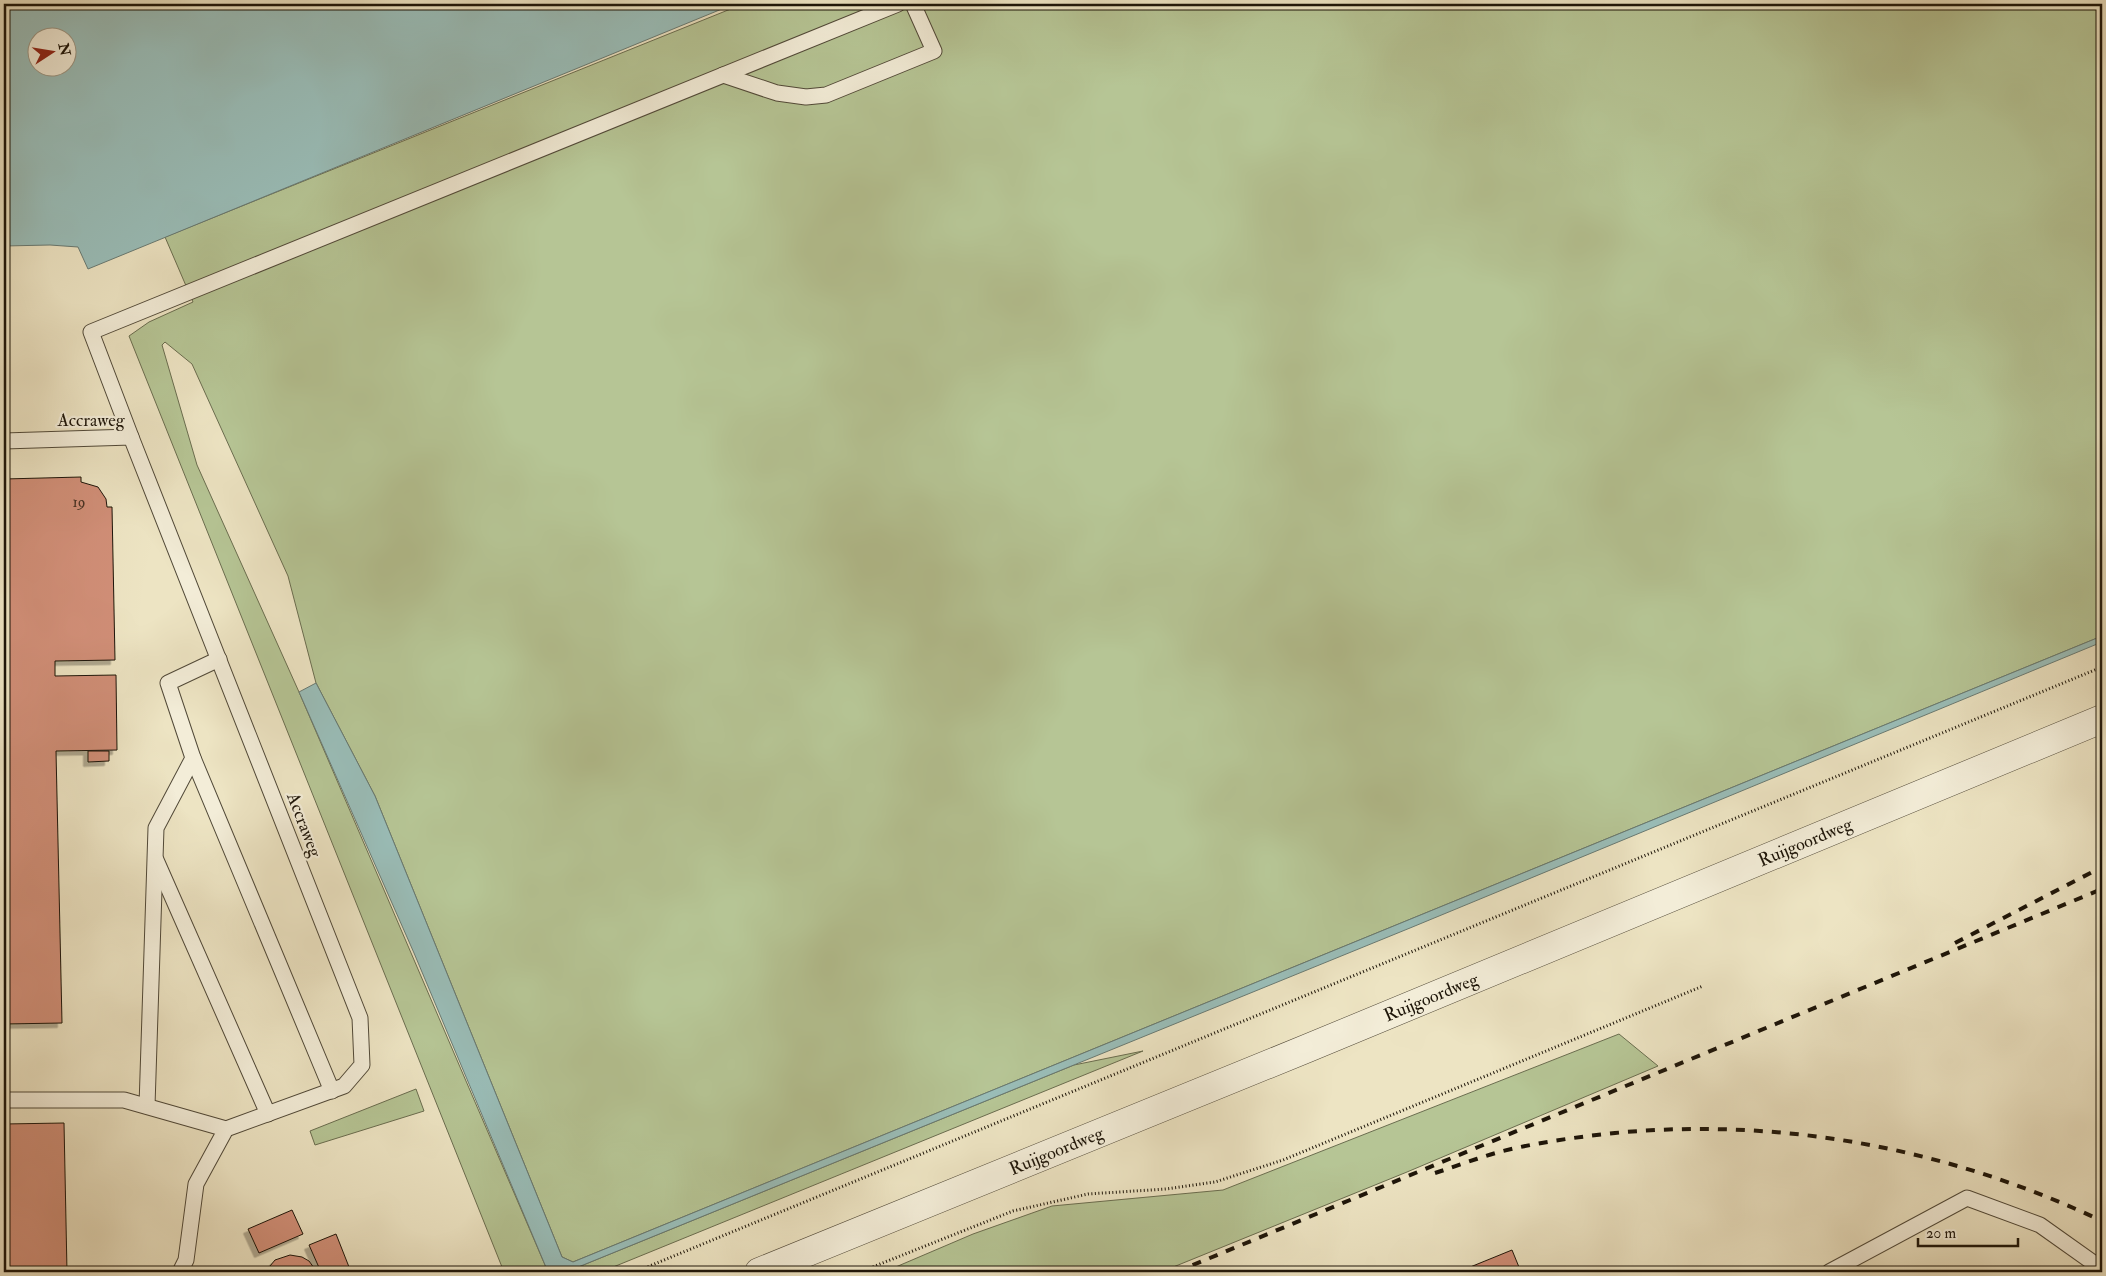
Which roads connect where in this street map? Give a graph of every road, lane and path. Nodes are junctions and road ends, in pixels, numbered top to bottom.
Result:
1 (898, 4) edge
2 (914, 4) edge
3 (723, 75) junction
4 (131, 436) junction
5 (4, 441) edge
6 (218, 658) junction
7 (2102, 667) edge
8 (2102, 719) edge
9 (193, 758) junction
10 (155, 856) junction
11 (1703, 986) dead end
12 (332, 1091) junction
13 (4, 1100) edge
14 (147, 1106) junction
15 (268, 1114) junction
16 (226, 1129) junction
17 (2102, 1269) edge
18 (180, 1272) edge
19 (635, 1272) edge
20 (759, 1272) edge
21 (860, 1272) edge
22 (1829, 1272) edge

1 - 3 lane
2 - 3 lane
3 - 4 lane
4 - 5 lane, Accraweg
4 - 6 lane, Accraweg
6 - 9 lane
6 - 12 lane, Accraweg
7 - 19 path
8 - 20 street, Ruijgoordweg
9 - 10 lane
9 - 12 lane
10 - 14 lane
10 - 15 lane
11 - 21 path
12 - 15 lane, Accraweg
13 - 14 lane
14 - 16 lane
15 - 16 lane, Accraweg
16 - 18 lane
17 - 22 lane

